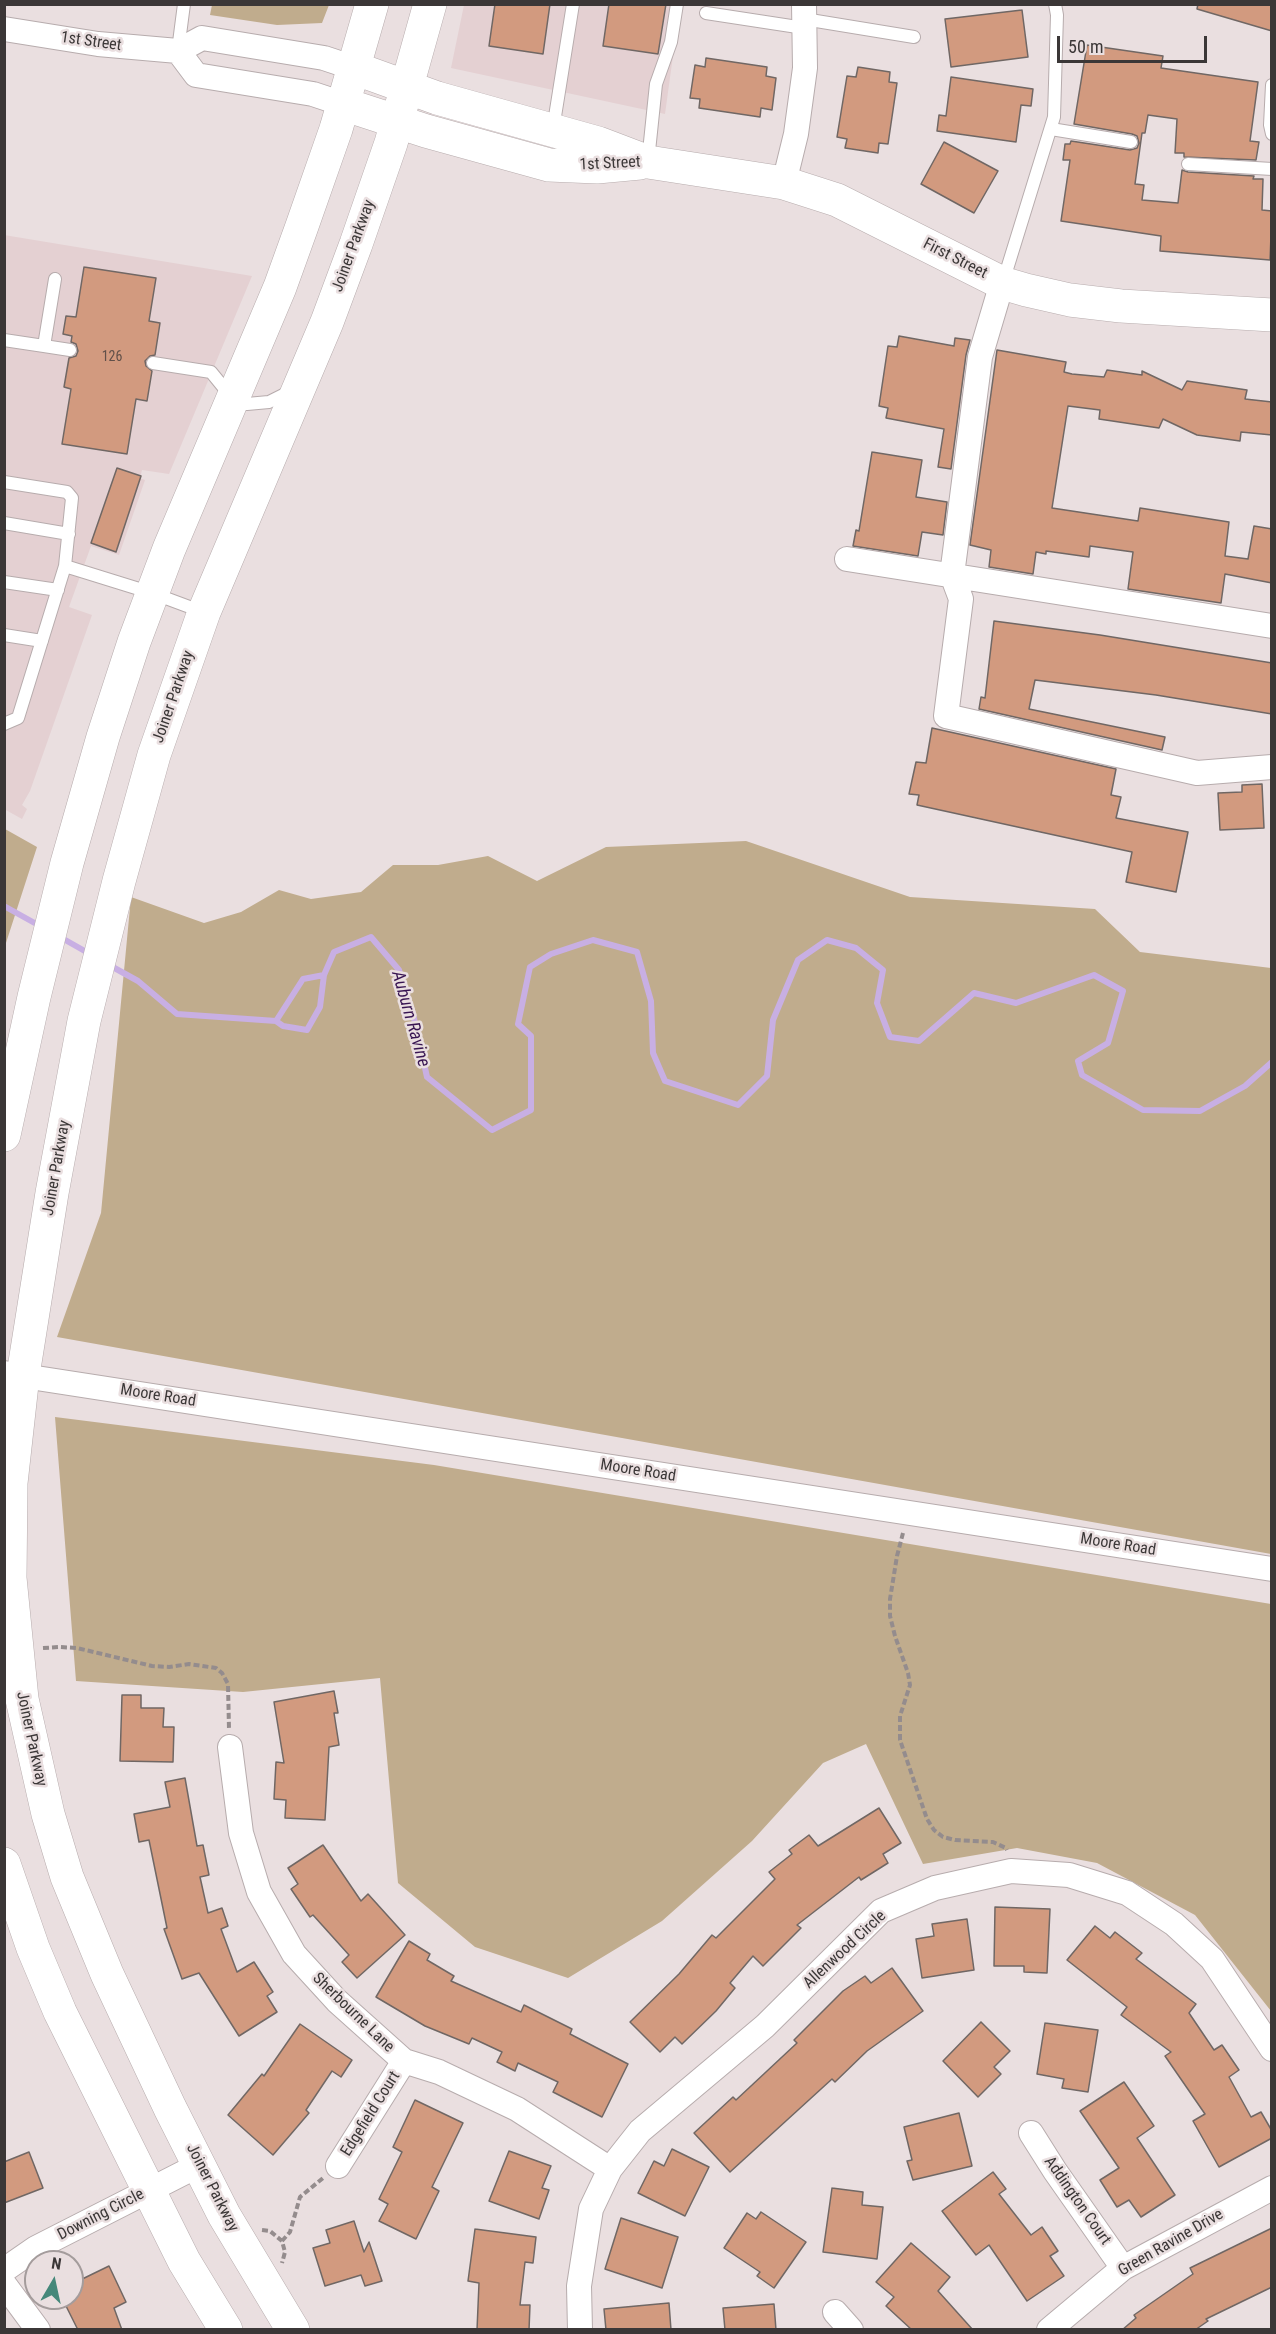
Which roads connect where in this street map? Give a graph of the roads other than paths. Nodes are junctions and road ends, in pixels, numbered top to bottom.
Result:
1 (184, 4) edge
2 (372, 4) edge
3 (430, 4) edge
4 (573, 4) edge
5 (677, 4) edge
6 (1055, 4) edge
7 (706, 13) dead end
8 (804, 17) edge
9 (4, 29) edge
10 (914, 37) dead end
11 (178, 51) junction
12 (354, 68) junction
13 (1272, 85) edge
14 (407, 87) junction
15 (343, 104) junction
16 (397, 122) junction
17 (1051, 129) junction
18 (553, 130) junction
19 (1272, 134) edge
20 (1131, 142) dead end
21 (648, 162) junction
22 (1188, 164) dead end
23 (1272, 169) edge
24 (784, 183) junction
25 (56, 279) dead end
26 (1002, 283) junction
27 (1272, 315) edge
28 (4, 340) edge
29 (44, 346) junction
30 (70, 350) dead end
31 (153, 363) dead end
32 (300, 386) junction
33 (233, 399) junction
34 (4, 482) edge
35 (4, 523) edge
36 (69, 534) junction
37 (847, 560) dead end
38 (65, 566) junction
39 (952, 575) junction
40 (4, 582) edge
41 (58, 590) junction
42 (153, 593) junction
43 (204, 612) junction
44 (1272, 626) edge
45 (4, 635) edge
46 (42, 641) junction
47 (4, 724) edge
48 (1272, 767) edge
49 (4, 1135) edge
50 (14, 1374) edge
51 (1272, 1569) edge
52 (230, 1747) road end
53 (4, 1864) edge
54 (1272, 2049) edge
55 (405, 2061) junction
56 (1031, 2133) dead end
57 (199, 2165) junction
58 (338, 2166) road end
59 (610, 2169) junction
60 (1272, 2188) edge
61 (148, 2191) junction
62 (1123, 2268) junction
63 (4, 2270) edge
64 (4, 2284) edge
65 (38, 2330) edge
66 (226, 2330) edge
67 (293, 2330) edge
68 (580, 2330) edge
69 (1049, 2330) edge

1 - 11 lane
2 - 12 main road
3 - 14 main road, Joiner Parkway
4 - 18 lane
5 - 21 lane
6 - 17 lane
7 - 8 lane
8 - 10 lane
8 - 24 street
9 - 11 street, 1st Street
11 - 12 street, 1st Street
11 - 15 street, 1st Street
12 - 14 main road, 1st Street
12 - 15 main road
13 - 19 lane
14 - 16 main road, Joiner Parkway
14 - 18 main road, 1st Street
15 - 16 main road, 1st Street
15 - 33 main road
16 - 21 main road, 1st Street
16 - 32 main road, Joiner Parkway
17 - 20 lane
17 - 26 lane
18 - 21 main road, 1st Street
21 - 24 main road, First Street
22 - 23 lane
24 - 26 main road, First Street
25 - 29 lane
26 - 27 main road, First Street
26 - 39 street
28 - 29 lane
29 - 30 lane
31 - 33 lane
32 - 33 lane
32 - 43 main road, Joiner Parkway
33 - 42 main road
34 - 36 lane
35 - 36 lane
36 - 38 lane
37 - 39 street
38 - 41 lane
38 - 42 lane
39 - 44 street
39 - 48 street
40 - 41 lane
41 - 46 lane
42 - 43 lane
42 - 49 main road
43 - 50 main road, Joiner Parkway
45 - 46 lane
46 - 47 lane
50 - 51 street, Moore Road
50 - 57 main road, Joiner Parkway
52 - 55 street, Sherbourne Lane
53 - 61 main road
54 - 59 street, Allenwood Circle
55 - 58 street, Edgefield Court
55 - 59 street, Sherbourne Lane
56 - 62 street, Addington Court
57 - 61 street, Downing Circle
57 - 67 main road, Joiner Parkway
59 - 68 street, Allenwood Circle
60 - 62 street, Green Ravine Drive
61 - 63 street, Downing Circle
61 - 66 main road
62 - 69 street, Green Ravine Drive
64 - 65 street

